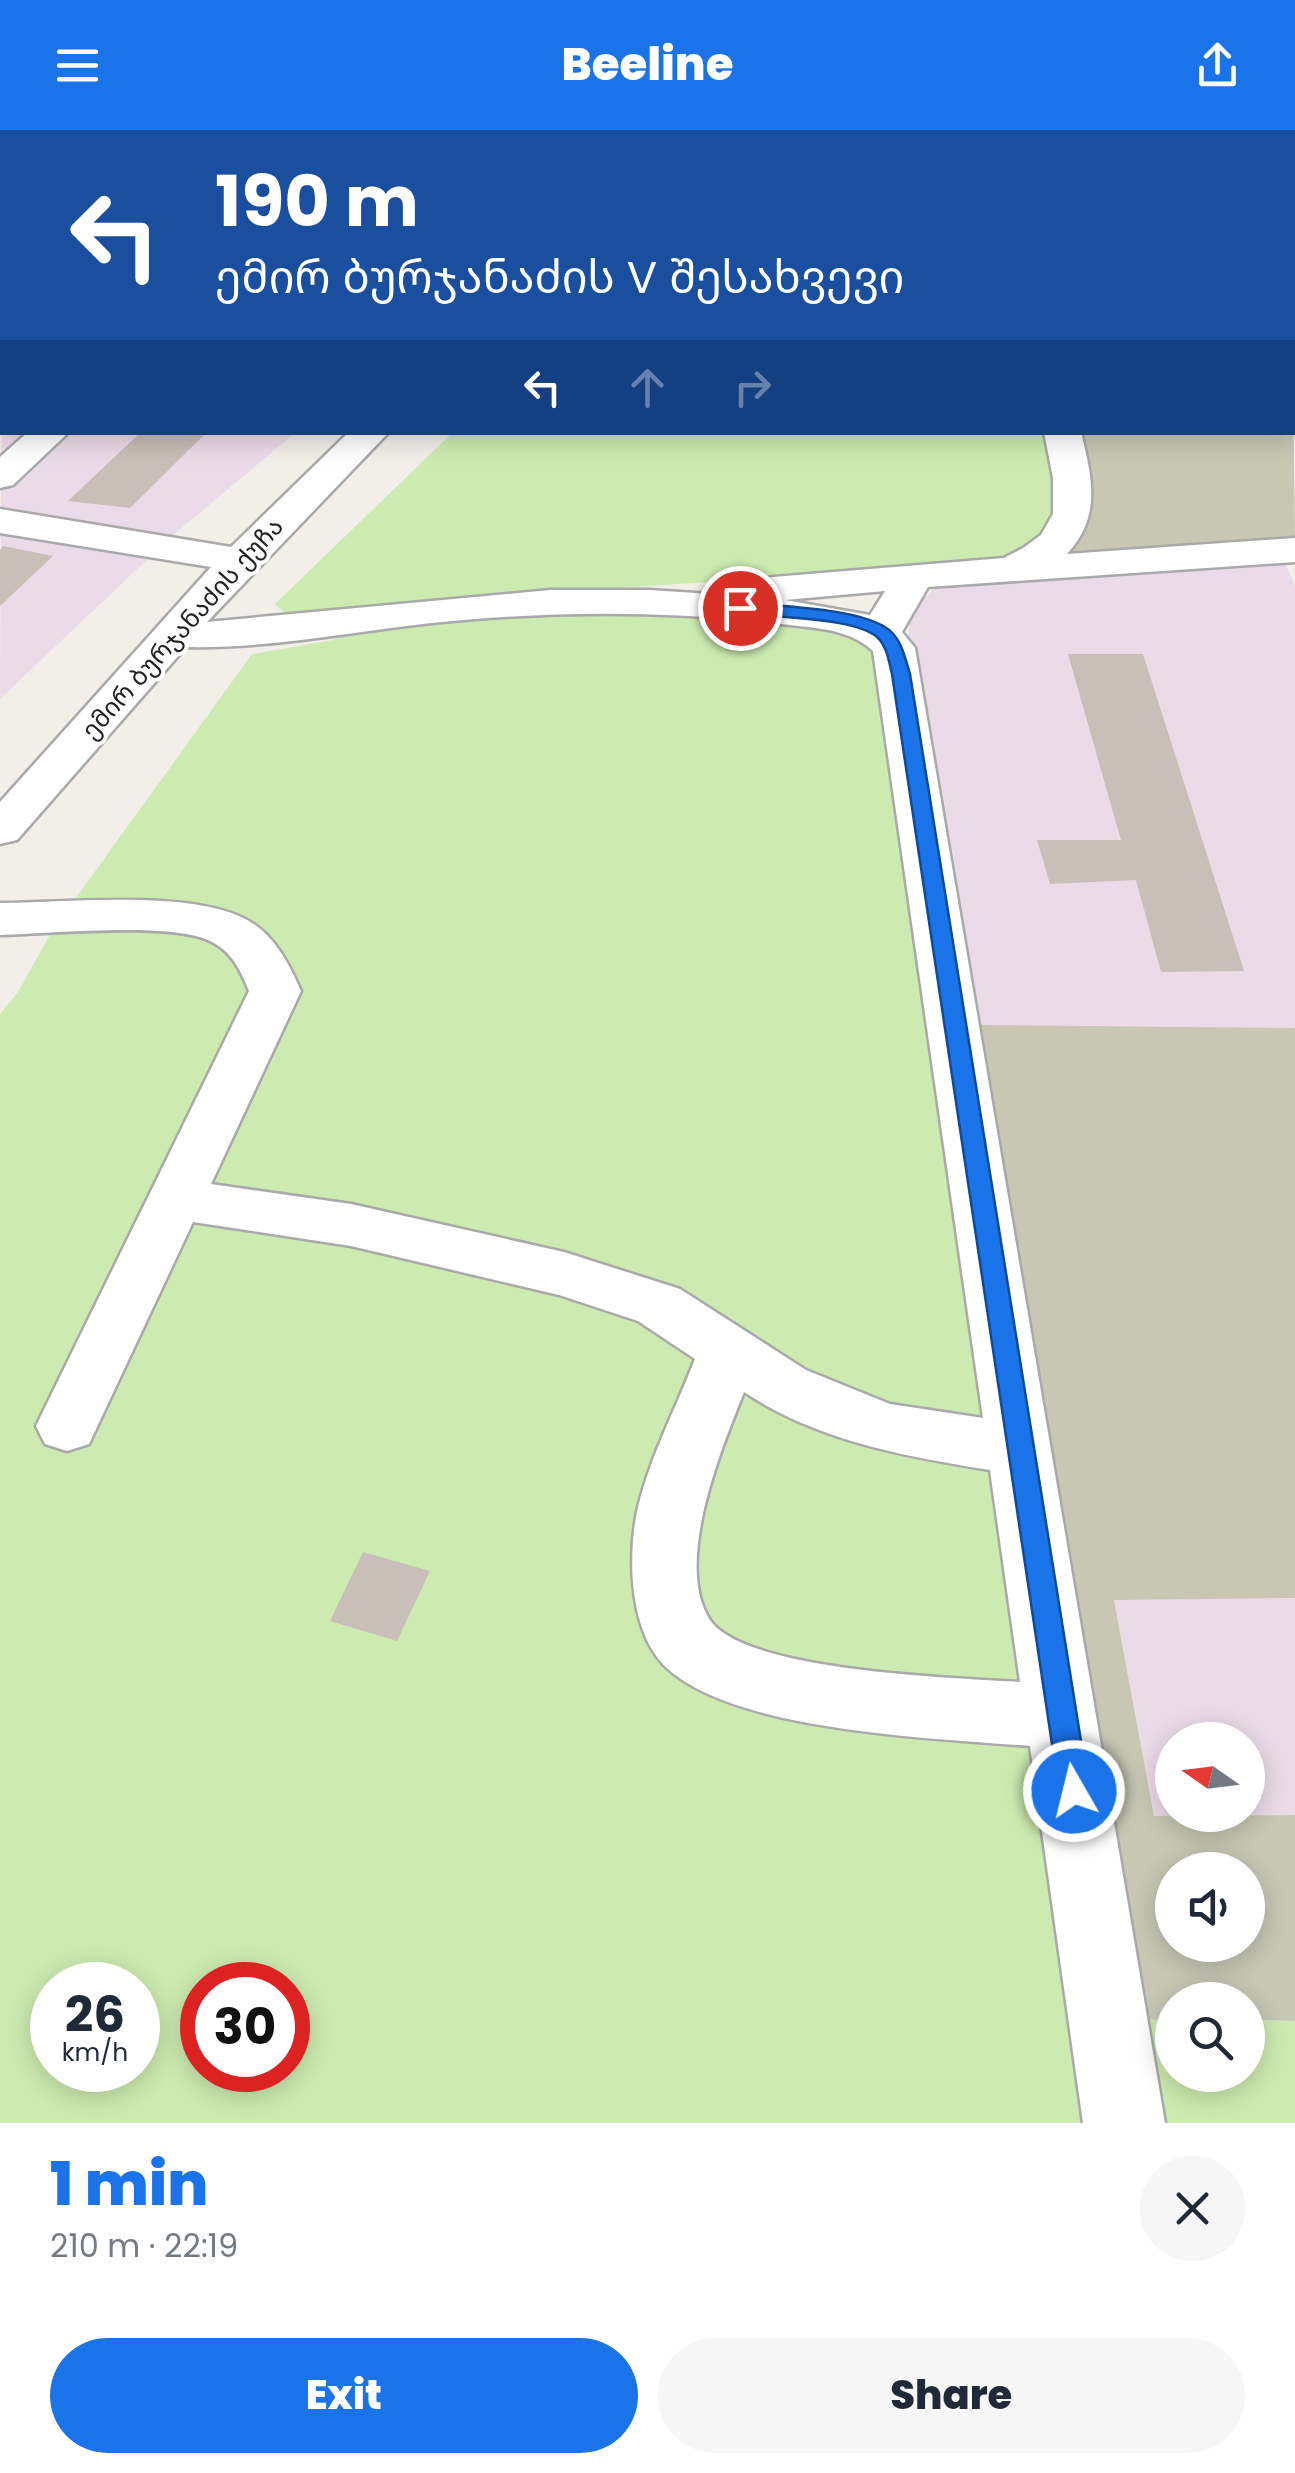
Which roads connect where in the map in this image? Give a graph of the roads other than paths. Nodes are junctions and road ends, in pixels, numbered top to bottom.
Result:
1 (48, 435) edge
2 (367, 435) edge
3 (1063, 435) edge
4 (0, 478) edge
5 (0, 521) edge
6 (1295, 550) edge
7 (240, 560) junction
8 (1014, 568) junction
9 (914, 576) junction
10 (661, 599) junction
11 (881, 631) junction
12 (174, 634) junction
13 (0, 830) edge
14 (0, 919) edge
15 (176, 1199) junction
16 (729, 1352) junction
17 (67, 1426) dead end
18 (1020, 1449) junction
19 (1063, 1718) junction
20 (1124, 2123) edge

1 - 4 street
2 - 7 street, ემირ ბურჯანაძის ქუჩა
3 - 8 street
5 - 7 street
6 - 8 street
7 - 12 street, ემირ ბურჯანაძის ქუჩა
8 - 9 street
9 - 10 street
9 - 11 street
10 - 11 street
10 - 12 street
11 - 18 street
12 - 13 street, ემირ ბურჯანაძის ქუჩა
14 - 15 street
15 - 16 street
15 - 17 street
16 - 18 street
16 - 19 street
18 - 19 street
19 - 20 street

